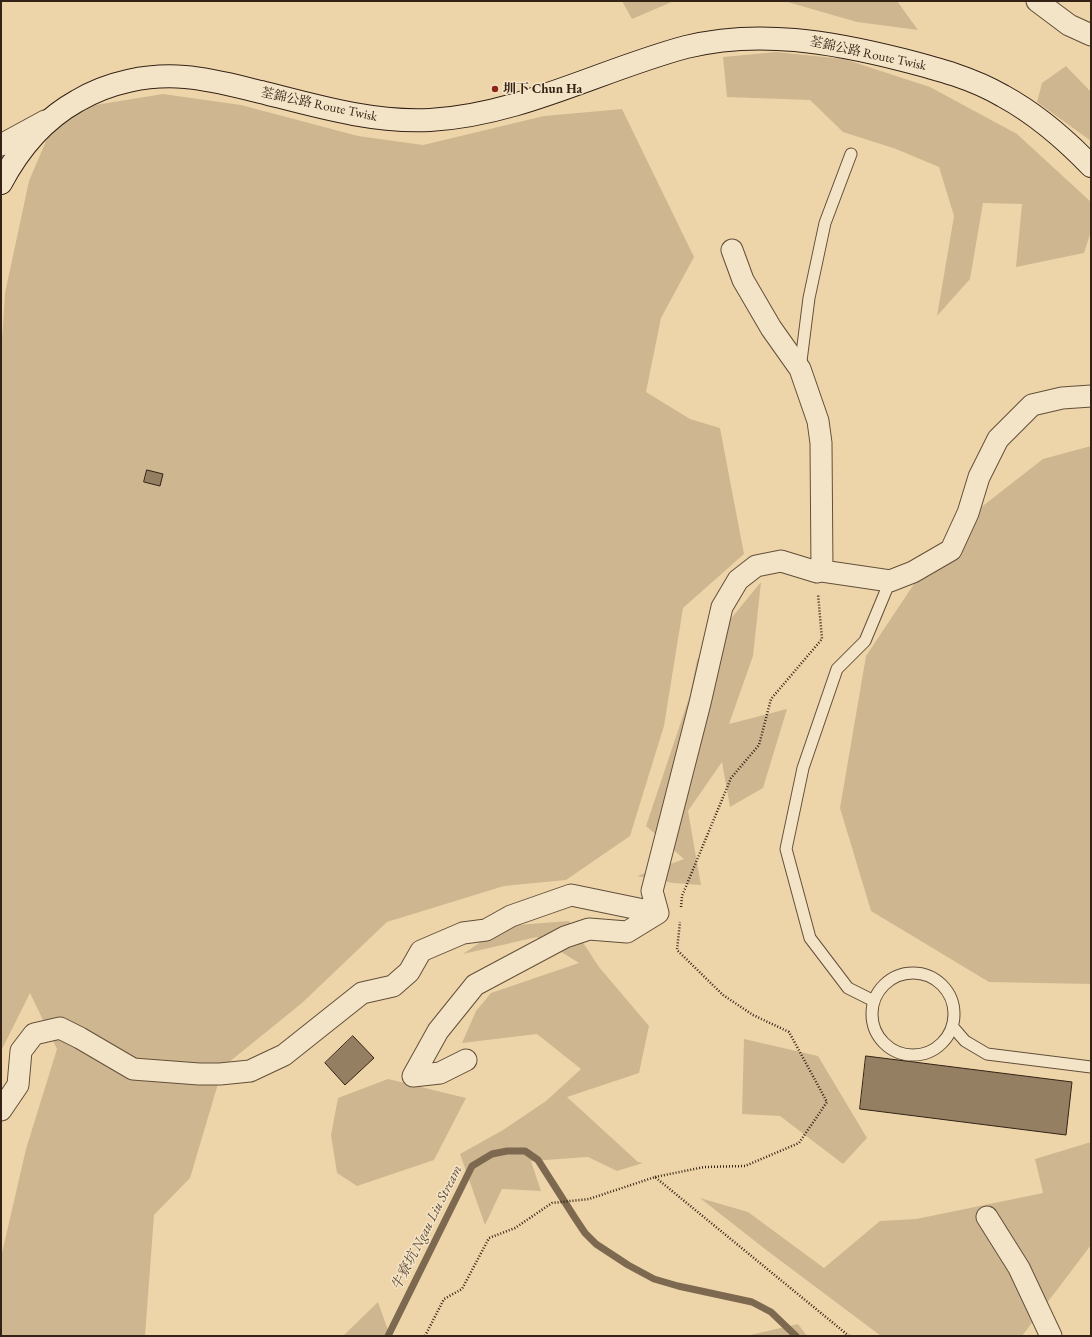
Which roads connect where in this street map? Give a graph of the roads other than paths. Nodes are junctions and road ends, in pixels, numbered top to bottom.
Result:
1 (1037, 1) edge
2 (1091, 35) edge
3 (54, 116) junction
4 (1, 145) edge
5 (851, 154) dead end
6 (1091, 166) edge
7 (1, 183) edge
8 (732, 250) dead end
9 (800, 370) junction
10 (1091, 396) edge
11 (819, 572) junction
12 (890, 581) junction
13 (658, 913) junction
14 (874, 1001) junction
15 (952, 1026) junction
16 (466, 1060) dead end
17 (1091, 1067) edge
18 (1, 1110) edge
19 (987, 1217) dead end
20 (1051, 1336) edge

1 - 2 street
3 - 4 street
3 - 6 main road, 荃錦公路 Route Twisk
3 - 7 main road, 荃錦公路 Route Twisk
5 - 9 lane
8 - 9 street
9 - 11 street
10 - 12 street
11 - 12 street
11 - 13 street
12 - 14 lane
13 - 16 street
13 - 18 street
14 - 15 lane
14 - 15 lane
15 - 17 lane
19 - 20 street

